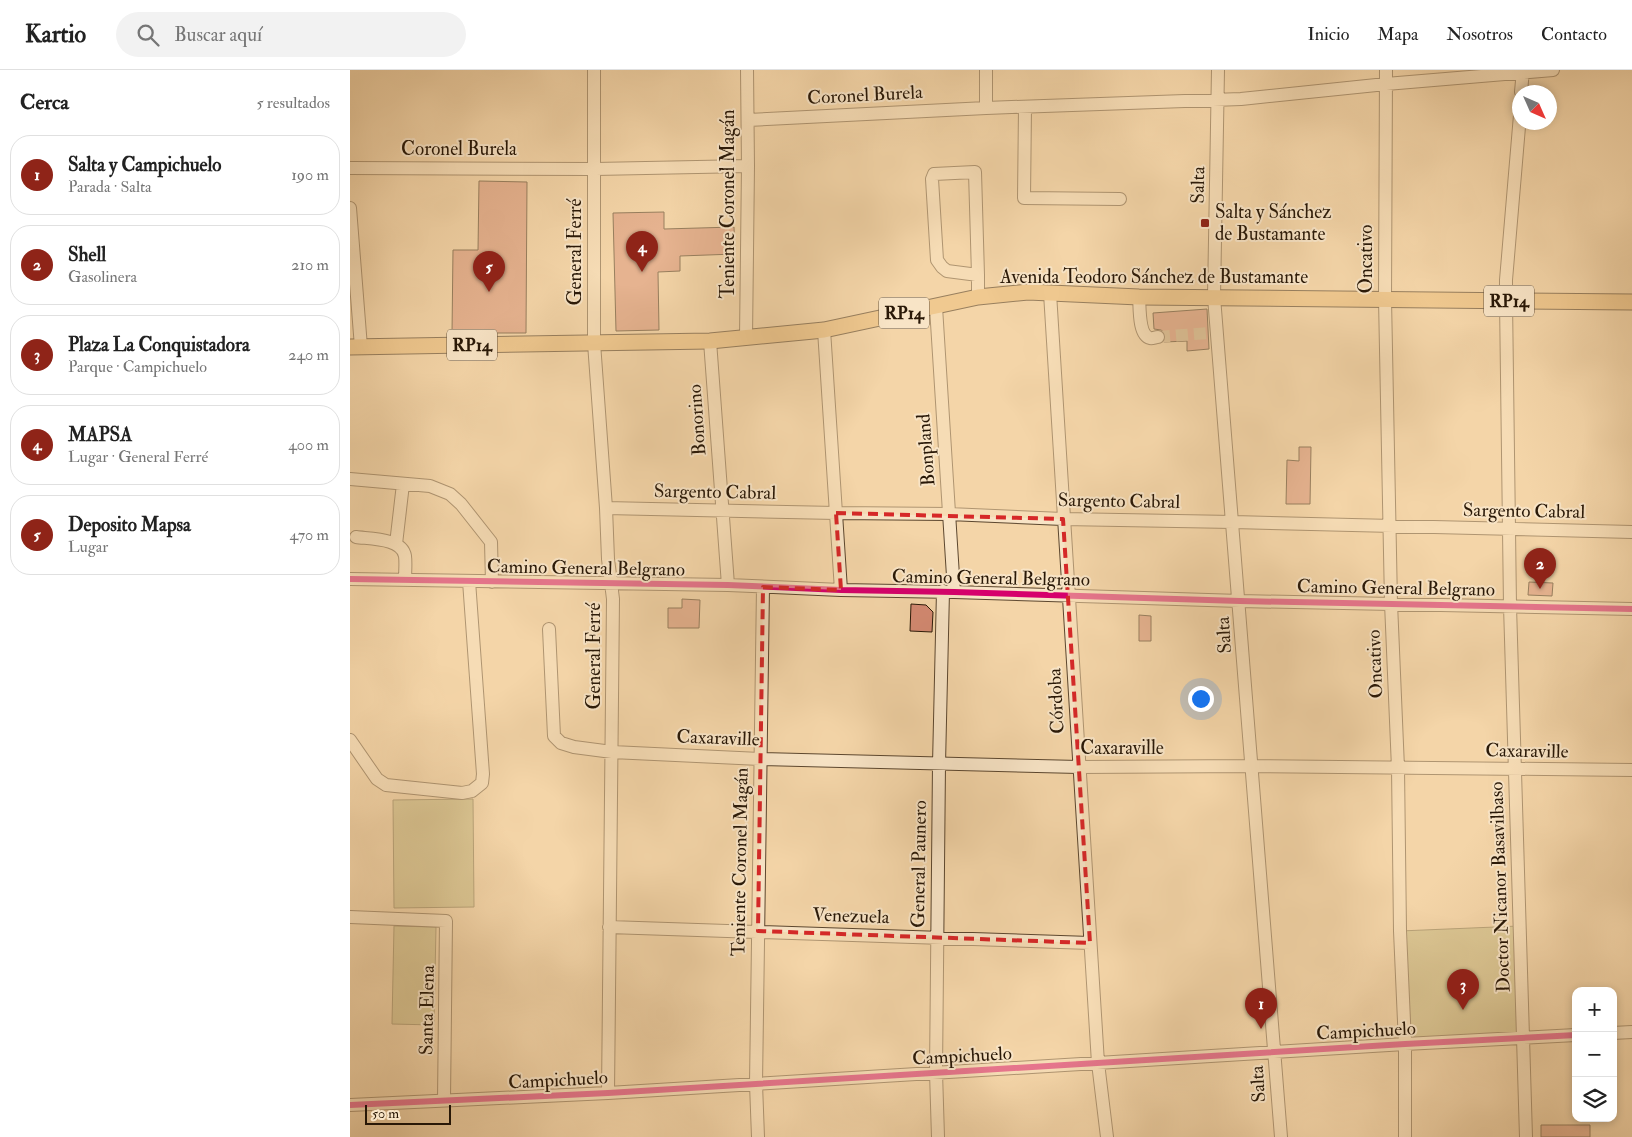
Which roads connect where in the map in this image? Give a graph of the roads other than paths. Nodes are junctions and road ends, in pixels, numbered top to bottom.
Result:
1 (594, 70) edge
2 (747, 70) edge
3 (986, 70) edge
4 (1218, 70) edge
5 (1386, 70) edge
6 (1553, 70) edge
7 (1523, 71) edge
8 (1386, 84) junction
9 (1522, 85) edge
10 (1218, 99) junction
11 (1025, 107) junction
12 (986, 108) junction
13 (748, 120) junction
14 (1519, 130) edge
15 (748, 166) junction
16 (350, 168) edge
17 (595, 169) junction
18 (1120, 199) dead end
19 (350, 208) edge
20 (978, 275) junction
21 (1050, 292) junction
22 (1139, 296) junction
23 (978, 297) junction
24 (1214, 297) junction
25 (1385, 299) junction
26 (1506, 301) junction
27 (1632, 302) edge
28 (936, 307) junction
29 (824, 330) junction
30 (1158, 337) tunnel mouth
31 (746, 338) junction
32 (710, 341) junction
33 (594, 343) junction
34 (356, 347) edge
35 (350, 479) edge
36 (403, 484) junction
37 (606, 508) junction
38 (722, 511) junction
39 (836, 513) junction
40 (949, 514) junction
41 (1063, 520) junction
42 (1233, 522) junction
43 (1390, 526) junction
44 (1509, 530) junction
45 (1632, 532) edge
46 (356, 537) dead end
47 (396, 544) junction
48 (350, 579) edge
49 (404, 580) junction
50 (469, 581) junction
51 (492, 582) junction
52 (611, 584) junction
53 (728, 586) junction
54 (763, 587) junction
55 (840, 590) junction
56 (948, 591) junction
57 (1068, 595) junction
58 (1240, 601) junction
59 (1391, 603) junction
60 (1510, 606) junction
61 (1632, 609) edge
62 (549, 628) dead end
63 (350, 740) edge
64 (612, 752) junction
65 (760, 759) junction
66 (939, 764) junction
67 (1252, 766) junction
68 (1079, 767) junction
69 (1398, 768) junction
70 (1514, 769) junction
71 (1632, 770) edge
72 (350, 917) edge
73 (609, 927) junction
74 (758, 931) junction
75 (937, 938) junction
76 (1090, 943) junction
77 (1632, 1032) edge
78 (1617, 1033) edge
79 (1572, 1035) edge
80 (1524, 1038) junction
81 (1405, 1044) junction
82 (1275, 1052) junction
83 (1098, 1063) junction
84 (936, 1072) junction
85 (756, 1084) junction
86 (608, 1093) junction
87 (444, 1100) junction
88 (350, 1105) edge
89 (758, 1137) edge
90 (938, 1137) edge
91 (1107, 1137) edge
92 (1282, 1137) edge
93 (1405, 1137) edge
94 (1526, 1137) edge

1 - 17 street, General Ferré
2 - 13 street, Teniente Coronel Magán
3 - 12 street
4 - 10 street, Salta
5 - 8 street, Oncativo
6 - 7 street, Coronel Burela
7 - 8 street, Coronel Burela
7 - 9 street
8 - 10 street, Coronel Burela
8 - 25 street, Oncativo
10 - 11 street, Coronel Burela
10 - 24 street, Salta
11 - 12 street, Coronel Burela
11 - 18 street
12 - 13 street, Coronel Burela
13 - 15 street, Teniente Coronel Magán
14 - 26 street, Doctor Nicanor Basavilbaso
15 - 17 street, Coronel Burela
15 - 31 street, Teniente Coronel Magán
16 - 17 street, Coronel Burela
17 - 33 street, General Ferré
19 - 34 street
20 - 20 street
20 - 23 street
21 - 22 main road, Avenida Teodoro Sánchez de Bustamante / RP14
21 - 23 main road, Avenida Teodoro Sánchez de Bustamante / RP14
21 - 41 street, Córdoba
22 - 24 main road, Avenida Teodoro Sánchez de Bustamante / RP14
22 - 30 street
23 - 28 main road, Avenida Teodoro Sánchez de Bustamante / RP14
24 - 25 main road, Avenida Teodoro Sánchez de Bustamante / RP14
24 - 42 street, Salta
25 - 26 main road, Avenida Teodoro Sánchez de Bustamante / RP14
25 - 43 street, Oncativo
26 - 27 main road, Avenida Teodoro Sánchez de Bustamante / RP14
26 - 44 street, Doctor Nicanor Basavilbaso
28 - 29 main road, Avenida Teodoro Sánchez de Bustamante / RP14
28 - 40 street, Bonpland
29 - 31 main road, Avenida Teodoro Sánchez de Bustamante / RP14
29 - 39 street
31 - 32 main road, Avenida Teodoro Sánchez de Bustamante / RP14
32 - 33 main road, Avenida Teodoro Sánchez de Bustamante / RP14
32 - 38 street, Bonorino
33 - 34 main road, Avenida Teodoro Sánchez de Bustamante / RP14
33 - 37 street, General Ferré
35 - 36 street
36 - 47 street
36 - 51 street
37 - 38 street, Sargento Cabral
37 - 52 street, General Ferré
38 - 39 street, Sargento Cabral
38 - 53 street, Bonorino
39 - 40 street, Sargento Cabral
39 - 55 street
40 - 41 street, Sargento Cabral
40 - 56 street, Bonpland
41 - 42 street, Sargento Cabral
41 - 57 street, Córdoba
42 - 43 street, Sargento Cabral
42 - 58 street, Salta
43 - 44 street, Sargento Cabral
43 - 59 street, Oncativo
44 - 45 street, Sargento Cabral
44 - 60 street, Doctor Nicanor Basavilbaso
46 - 47 street
47 - 49 street
48 - 49 street, Camino General Belgrano
49 - 50 street, Camino General Belgrano
50 - 51 street, Camino General Belgrano
50 - 63 street
51 - 52 street, Camino General Belgrano
52 - 53 street, Camino General Belgrano
52 - 64 street, General Ferré
53 - 54 street, Camino General Belgrano
54 - 55 street, Camino General Belgrano
54 - 65 street, Teniente Coronel Magán
55 - 56 street, Camino General Belgrano
56 - 57 street, Camino General Belgrano
56 - 66 street, General Paunero
57 - 58 street, Camino General Belgrano
57 - 68 street, Córdoba
58 - 59 street, Camino General Belgrano
58 - 67 street, Salta
59 - 60 street, Camino General Belgrano
59 - 69 street, Oncativo
60 - 61 street, Camino General Belgrano
60 - 70 street, Doctor Nicanor Basavilbaso
62 - 64 street, Caxaraville
64 - 65 street, Caxaraville
64 - 73 street, General Ferré
65 - 66 street, Caxaraville
65 - 74 street, Teniente Coronel Magán
66 - 68 street, Caxaraville
66 - 75 street, General Paunero
67 - 68 street, Caxaraville
67 - 69 street, Caxaraville
67 - 82 street, Salta
68 - 76 street, Córdoba
69 - 70 street, Caxaraville
69 - 81 street, Oncativo
70 - 71 street, Caxaraville
70 - 80 street, Doctor Nicanor Basavilbaso
72 - 87 street, Santa Elena
73 - 74 street, Venezuela
73 - 86 street, General Ferré
74 - 75 street, Venezuela
74 - 85 street, Teniente Coronel Magán
75 - 76 street, Venezuela
75 - 84 street, General Paunero
76 - 83 street, Córdoba
77 - 78 street
79 - 80 street, Campichuelo
80 - 81 street, Campichuelo
80 - 94 street, Doctor Nicanor Basavilbaso
81 - 82 street, Campichuelo
81 - 93 street, Oncativo
82 - 83 street, Campichuelo
82 - 92 street, Salta
83 - 84 street, Campichuelo
83 - 91 street, Córdoba
84 - 85 street, Campichuelo
84 - 90 street, General Paunero
85 - 86 street, Campichuelo
85 - 89 street, Teniente Coronel Magán
86 - 87 street, Campichuelo
87 - 88 street, Campichuelo

